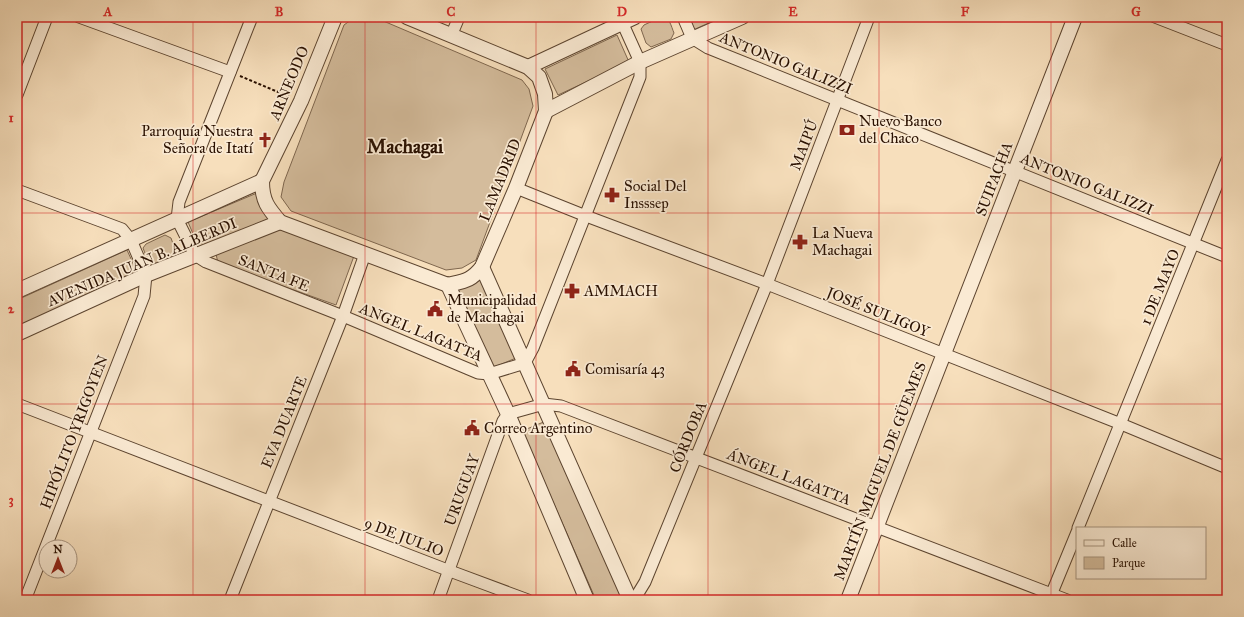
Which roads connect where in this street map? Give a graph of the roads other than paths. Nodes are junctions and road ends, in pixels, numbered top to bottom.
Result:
1 (47, 17) edge
2 (79, 17) edge
3 (252, 17) edge
4 (335, 17) edge
5 (407, 17) edge
6 (459, 17) edge
7 (683, 17) edge
8 (742, 17) edge
9 (868, 17) edge
10 (1075, 17) edge
11 (1155, 17) edge
12 (623, 19) edge
13 (451, 36) junction
14 (692, 38) junction
15 (1227, 45) edge
16 (640, 62) junction
17 (528, 67) junction
18 (230, 72) junction
19 (17, 95) edge
20 (837, 99) junction
21 (546, 111) junction
22 (1227, 160) edge
23 (1016, 171) junction
24 (262, 182) junction
25 (516, 188) junction
26 (17, 190) edge
27 (586, 216) junction
28 (177, 219) junction
29 (280, 222) junction
30 (131, 240) junction
31 (1193, 244) junction
32 (365, 254) junction
33 (195, 255) junction
34 (1227, 257) edge
35 (482, 267) junction
36 (146, 275) junction
37 (767, 284) junction
38 (448, 285) junction
39 (17, 291) edge
40 (342, 316) junction
41 (17, 334) edge
42 (944, 354) junction
43 (525, 363) junction
44 (490, 374) junction
45 (17, 404) edge
46 (544, 404) junction
47 (508, 414) junction
48 (1121, 424) junction
49 (90, 432) junction
50 (696, 458) junction
51 (1227, 468) edge
52 (269, 501) junction
53 (877, 526) junction
54 (1078, 527) edge
55 (1076, 534) edge
56 (450, 571) junction
57 (1050, 597) edge
58 (25, 600) edge
59 (230, 600) edge
60 (438, 600) edge
61 (528, 600) edge
62 (587, 600) edge
63 (630, 600) edge
64 (634, 600) edge
65 (848, 600) edge
66 (1067, 600) edge

1 - 19 street
2 - 18 street
3 - 18 street
4 - 24 street, ARNEODO
5 - 13 street
6 - 13 street
7 - 14 street
8 - 14 street
9 - 20 street, MAIPÚ
10 - 23 street, SUIPACHA
11 - 15 street
12 - 16 street
12 - 17 street
13 - 17 street
14 - 16 street
14 - 20 street, ANTONIO GALIZZI
16 - 21 street
16 - 27 street
17 - 21 street, LAMADRID
18 - 28 street
20 - 23 street, ANTONIO GALIZZI
20 - 37 street, MAIPÚ
21 - 25 street, LAMADRID
22 - 31 street, 1 DE MAYO
23 - 31 street, ANTONIO GALIZZI
23 - 42 street, SUIPACHA
24 - 28 street, AVENIDA JUAN B. ALBERDI
24 - 29 street
25 - 27 street, JOSÉ SULIGOY
25 - 35 street, LAMADRID
26 - 30 street
27 - 37 street, JOSÉ SULIGOY
27 - 43 street
28 - 30 street, AVENIDA JUAN B. ALBERDI
28 - 33 street
29 - 32 street
29 - 33 street, AVENIDA JUAN B. ALBERDI
30 - 36 street
30 - 39 street, AVENIDA JUAN B. ALBERDI
31 - 34 street, ANTONIO GALIZZI
31 - 48 street, 1 DE MAYO
32 - 38 street
32 - 40 street, EVA DUARTE
33 - 36 street, AVENIDA JUAN B. ALBERDI
33 - 40 street, SANTA FE
35 - 38 street, LAMADRID
35 - 43 street
36 - 41 street, AVENIDA JUAN B. ALBERDI
36 - 49 street, HIPÓLITO YRIGOYEN
37 - 42 street, JOSÉ SULIGOY
37 - 50 street, CÓRDOBA
38 - 44 street
40 - 44 street, ANGEL LAGATTA
40 - 52 street, EVA DUARTE
42 - 48 street, JOSÉ SULIGOY
42 - 53 street, MARTÍN MIGUEL DE GÜEMES
43 - 44 street
43 - 46 street
44 - 47 street
45 - 49 street, 9 DE JULIO
46 - 47 street
46 - 50 street, ÁNGEL LAGATTA
46 - 63 street
47 - 56 street, URUGUAY
47 - 62 street
48 - 51 street, JOSÉ SULIGOY
48 - 54 street, 1 DE MAYO
49 - 52 street, 9 DE JULIO
49 - 58 street, HIPÓLITO YRIGOYEN
50 - 53 street, ÁNGEL LAGATTA
50 - 64 street, CÓRDOBA
52 - 56 street, 9 DE JULIO
52 - 59 street, EVA DUARTE
53 - 57 street, ÁNGEL LAGATTA
53 - 65 street, MARTÍN MIGUEL DE GÜEMES
55 - 57 street
56 - 60 street, URUGUAY
56 - 61 street, 9 DE JULIO
57 - 66 street, ÁNGEL LAGATTA

